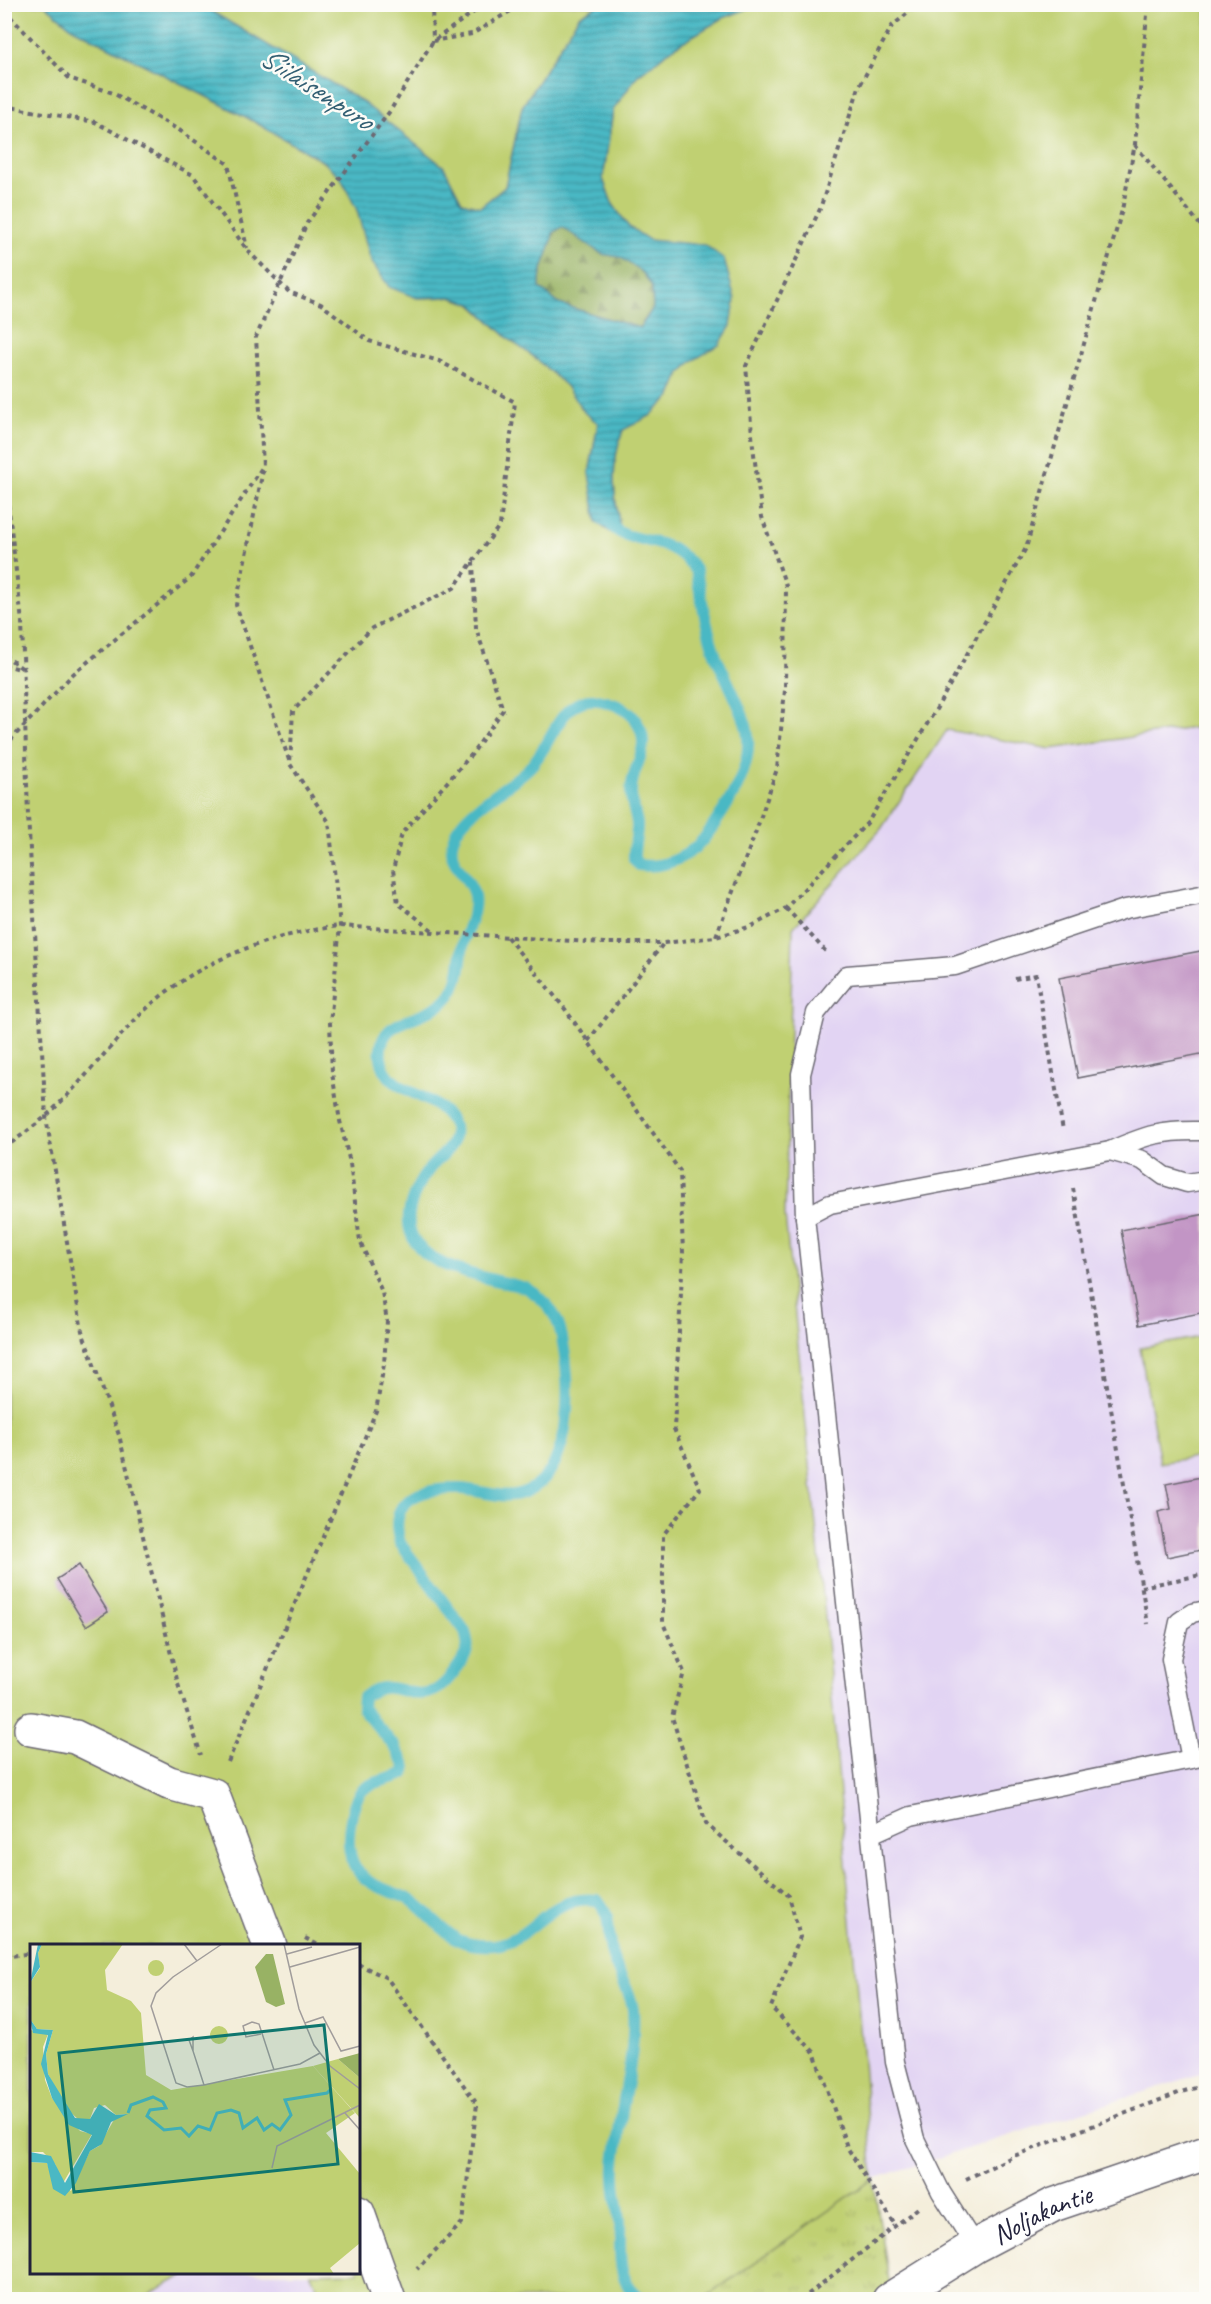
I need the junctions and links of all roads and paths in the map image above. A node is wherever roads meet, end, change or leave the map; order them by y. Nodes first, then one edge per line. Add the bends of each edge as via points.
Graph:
1 (432, 4) edge
2 (485, 4) edge
3 (522, 4) edge
4 (919, 4) edge
5 (1148, 4) edge
6 (4, 10) edge
7 (433, 41) junction
8 (4, 106) edge
9 (1135, 144) junction
10 (1206, 232) edge
11 (248, 252) junction
12 (280, 283) junction
13 (263, 466) junction
14 (4, 469) edge
15 (473, 561) junction
16 (4, 655) edge
17 (4, 665) edge
18 (23, 669) junction
19 (25, 724) junction
20 (4, 747) edge
21 (290, 764) junction
22 (1206, 894) edge
23 (786, 908) junction
24 (340, 926) junction
25 (432, 931) junction
26 (506, 936) junction
27 (716, 937) junction
28 (663, 943) junction
29 (847, 975) junction
30 (1013, 979) dead end
31 (588, 1041) junction
32 (45, 1117) junction
33 (1206, 1133) edge
34 (4, 1148) edge
35 (1110, 1151) junction
36 (1068, 1159) junction
37 (1206, 1180) edge
38 (805, 1217) junction
39 (1206, 1574) edge
40 (1142, 1587) junction
41 (1206, 1610) edge
42 (1149, 1629) dead end
43 (31, 1729) dead end
44 (1199, 1757) edge
45 (213, 1796) junction
46 (871, 1834) junction
47 (269, 1944) edge
48 (30, 1953) edge
49 (4, 1957) edge
50 (360, 1965) edge
51 (1206, 2085) edge
52 (1206, 2153) edge
53 (941, 2192) junction
54 (360, 2219) edge
55 (896, 2225) junction
56 (975, 2246) junction
57 (389, 2299) edge
58 (801, 2300) edge
59 (889, 2300) edge

1 - 7 path
2 - 7 path
3 - 7 path via 472,34
4 - 27 path via 892,26 859,87 820,208 746,366 762,517 786,586 785,690 777,769
5 - 9 path
6 - 11 path via 69,78 113,93 179,130 228,164
7 - 12 path via 375,131 307,223
8 - 11 path via 95,122 193,175
9 - 10 path
9 - 23 path via 1122,210 1026,548 868,822
11 - 12 path
12 - 13 path via 256,337
12 - 15 path via 289,292 321,304 369,341 439,361 515,402 500,525
13 - 19 path via 191,577 74,674
13 - 21 path via 236,605
14 - 18 path via 22,622
15 - 21 path via 454,588 372,628 293,711
15 - 25 path via 476,628 503,710 472,754 402,833 393,870 398,903
16 - 18 path
17 - 18 path
18 - 19 path
19 - 20 path
19 - 32 path
21 - 24 path via 328,822
22 - 29 lane via 1125,909 955,966
23 - 27 path via 752,926
23 - 29 path
24 - 25 path
24 - 32 path via 271,939 218,960 173,988 146,1009
24 - 45 path via 330,1023 332,1073 360,1241 382,1292 387,1321 384,1364 376,1411
25 - 26 path
26 - 28 path
26 - 31 path
27 - 28 path
28 - 31 path
29 - 38 lane via 816,1012 801,1074
30 - 36 path via 1036,975
31 - 55 path via 680,1171 683,1253 674,1429 700,1490 663,1535 663,1623 684,1672 672,1717 706,1824 789,1896 800,1937 771,2007 814,2052 847,2147
32 - 34 path
32 - 45 path via 82,1331 119,1436 178,1684
33 - 35 lane via 1171,1130 1138,1138
35 - 36 lane
35 - 37 lane via 1142,1160 1164,1176 1187,1183
36 - 38 lane via 830,1204
36 - 40 path
38 - 46 lane
39 - 40 path
40 - 42 path
41 - 44 lane via 1192,1613 1179,1623 1171,1659
43 - 45 street via 75,1737 169,1783
44 - 46 lane via 911,1816
45 - 47 street
46 - 53 lane via 895,2062 915,2139
48 - 49 path
50 - 57 path via 387,1978 477,2104 462,2223
51 - 53 path via 1014,2156
52 - 56 street, Noljakantie via 1053,2205
53 - 55 path
53 - 56 lane
54 - 57 street
55 - 58 path
56 - 59 street, Noljakantie

